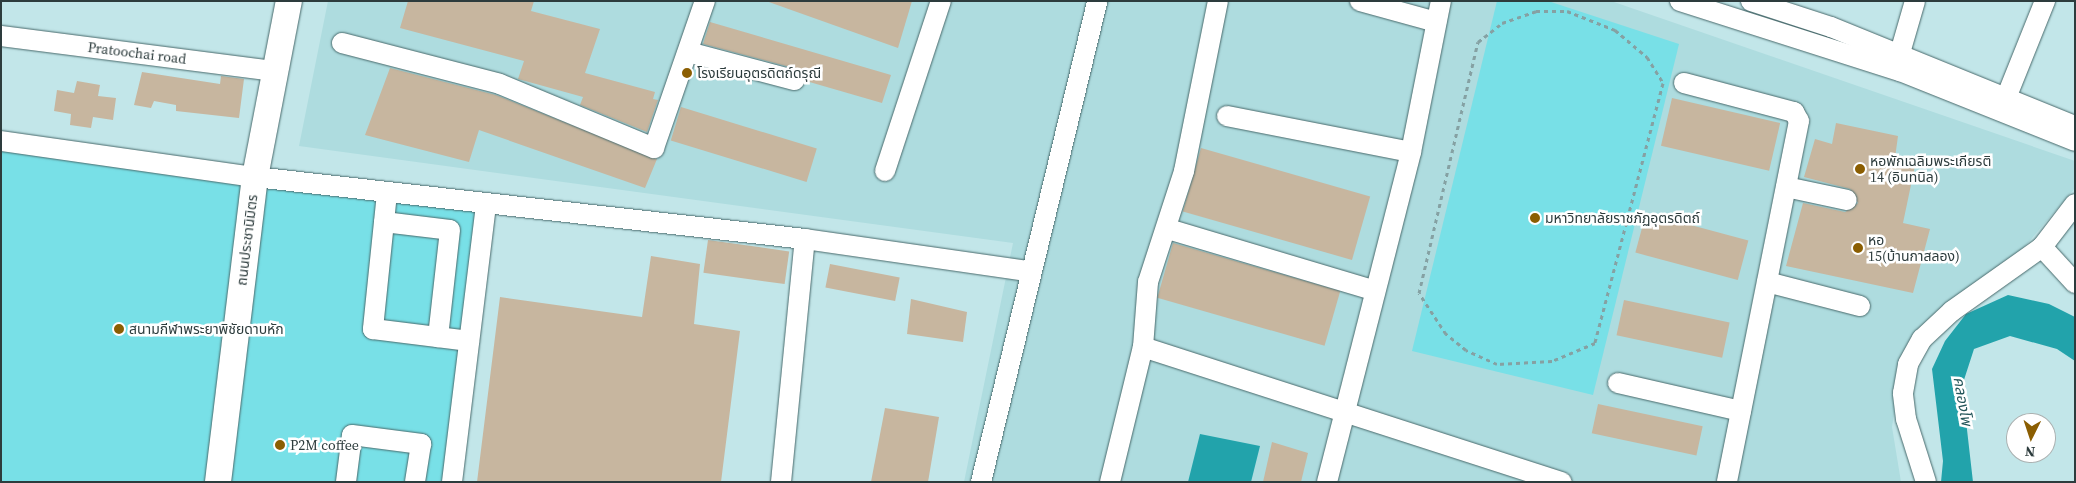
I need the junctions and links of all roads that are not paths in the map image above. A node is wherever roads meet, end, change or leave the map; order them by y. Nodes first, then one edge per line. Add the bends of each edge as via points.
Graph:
1 (289, 1) edge
2 (706, 1) edge
3 (1097, 1) edge
4 (1218, 1) edge
5 (1360, 1) edge
6 (1441, 1) edge
7 (1680, 1) edge
8 (1752, 1) edge
9 (1915, 1) edge
10 (2046, 1) edge
11 (938, 2) edge
12 (1436, 22) junction
13 (1, 36) edge
14 (342, 43) dead end
15 (688, 52) junction
16 (1900, 53) junction
17 (273, 71) junction
18 (794, 80) dead end
19 (1684, 82) dead end
20 (2006, 98) junction
21 (1227, 116) dead end
22 (2075, 126) edge
23 (1, 141) edge
24 (2075, 142) edge
25 (1411, 152) junction
26 (885, 171) dead end
27 (255, 177) junction
28 (1786, 187) junction
29 (387, 193) junction
30 (1847, 200) dead end
31 (2075, 204) edge
32 (486, 205) junction
33 (384, 222) junction
34 (1168, 229) junction
35 (805, 239) junction
36 (2042, 248) junction
37 (1028, 270) junction
38 (1767, 282) junction
39 (2075, 284) edge
40 (1373, 290) junction
41 (1860, 306) dead end
42 (438, 337) junction
43 (469, 341) junction
44 (1143, 347) junction
45 (1618, 383) dead end
46 (1741, 411) junction
47 (1344, 413) junction
48 (218, 482) edge
49 (346, 482) edge
50 (415, 482) edge
51 (452, 482) edge
52 (781, 482) edge
53 (981, 482) edge
54 (1110, 482) edge
55 (1327, 482) edge
56 (1562, 482) edge
57 (1727, 482) edge
58 (1926, 482) edge

1 - 17 main road, ถนนประชานิมิตร
2 - 15 street
3 - 37 street
4 - 34 street via 1184,171
5 - 12 street
6 - 12 street
7 - 24 street via 1900,71
8 - 16 street
9 - 16 street
10 - 20 street
11 - 26 street
12 - 25 street
13 - 17 street, Pratoochai road
14 - 15 street via 500,84 654,148
15 - 18 street
16 - 20 street
17 - 27 main road, ถนนประชานิมิตร
19 - 28 street via 1794,112 1799,121
20 - 22 street
21 - 25 street
23 - 27 street
25 - 40 street
27 - 29 street
27 - 48 main road, ถนนประชานิมิตร
28 - 30 street
28 - 38 street
29 - 32 street
29 - 33 street
31 - 36 street
32 - 35 street
32 - 43 street
33 - 42 street via 373,329
33 - 42 street via 450,230
34 - 40 street
34 - 44 street via 1148,282
35 - 37 street
35 - 52 street
36 - 39 street
36 - 58 street via 1952,311 1922,339 1908,364 1903,393 1906,419
37 - 53 street
38 - 41 street
38 - 46 street
40 - 47 street
42 - 43 street
43 - 51 street
44 - 47 street
44 - 54 street
45 - 46 street
46 - 57 street
47 - 55 street
47 - 56 street
49 - 50 street via 352,435 420,444

